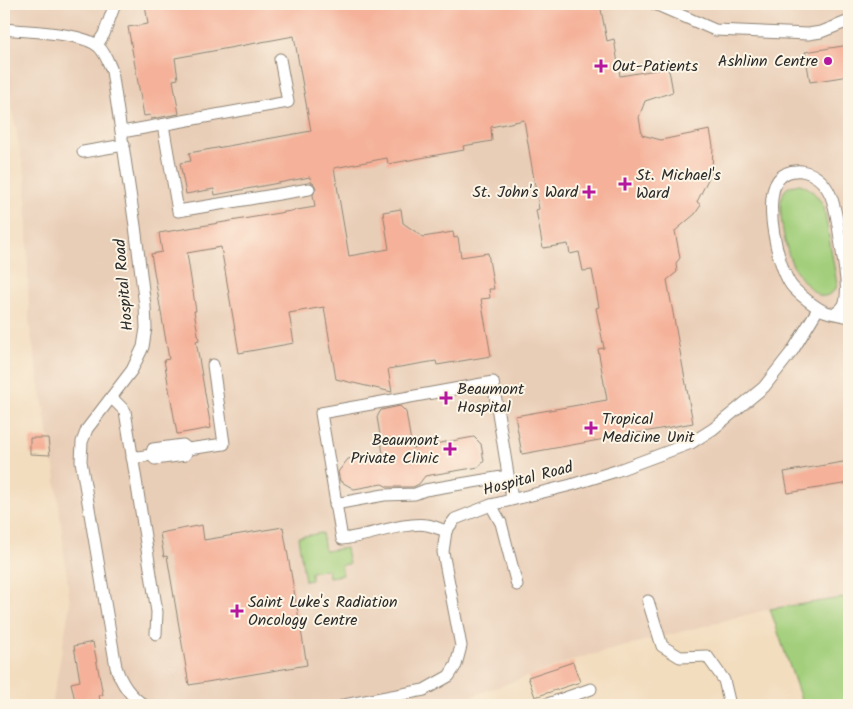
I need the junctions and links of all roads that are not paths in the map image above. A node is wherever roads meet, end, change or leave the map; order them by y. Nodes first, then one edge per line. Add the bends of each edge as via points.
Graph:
1 (115, 4) edge
2 (655, 4) edge
3 (849, 21) edge
4 (4, 29) edge
5 (97, 46) junction
6 (280, 58) dead end
7 (163, 124) junction
8 (122, 132) junction
9 (124, 145) junction
10 (83, 152) dead end
11 (309, 189) dead end
12 (818, 309) junction
13 (836, 313) junction
14 (849, 317) edge
15 (213, 365) dead end
16 (112, 398) junction
17 (132, 458) junction
18 (508, 476) junction
19 (512, 499) junction
20 (335, 504) junction
21 (492, 505) junction
22 (446, 531) junction
23 (517, 585) dead end
24 (648, 601) dead end
25 (156, 634) dead end
26 (591, 689) dead end
27 (144, 705) edge
28 (344, 705) edge
29 (545, 705) edge
30 (730, 705) edge

1 - 5 lane
2 - 3 lane via 714,30 808,34
4 - 5 lane via 81,38
5 - 8 lane, Hospital Road via 105,54 112,71
6 - 7 lane via 288,102
7 - 8 lane
7 - 11 lane via 178,211
8 - 9 lane, Hospital Road
9 - 10 lane
9 - 16 lane, Hospital Road via 146,306 146,328 143,347 132,370
12 - 13 lane
12 - 13 lane via 791,285 776,243 772,193 785,173 794,170 812,174 824,183 833,202 843,255 846,296 843,307
12 - 19 lane, Hospital Road via 794,350 764,388 691,443 616,471
13 - 14 lane
15 - 17 lane via 224,444 188,449 183,445 153,450 151,454
16 - 17 lane via 124,411
16 - 27 lane, Hospital Road via 87,429 82,442 81,461 116,667 126,689
17 - 25 lane via 157,612
18 - 19 lane
18 - 20 lane via 415,494 384,495
18 - 20 lane via 493,382 320,413
19 - 21 lane, Hospital Road
20 - 22 lane via 342,539 410,526 426,525
21 - 22 lane, Hospital Road via 455,519
21 - 23 lane via 501,523
22 - 28 lane via 443,552 461,646 456,665 449,676 424,690
24 - 30 lane via 662,646 680,657 707,656 724,680
26 - 29 lane

